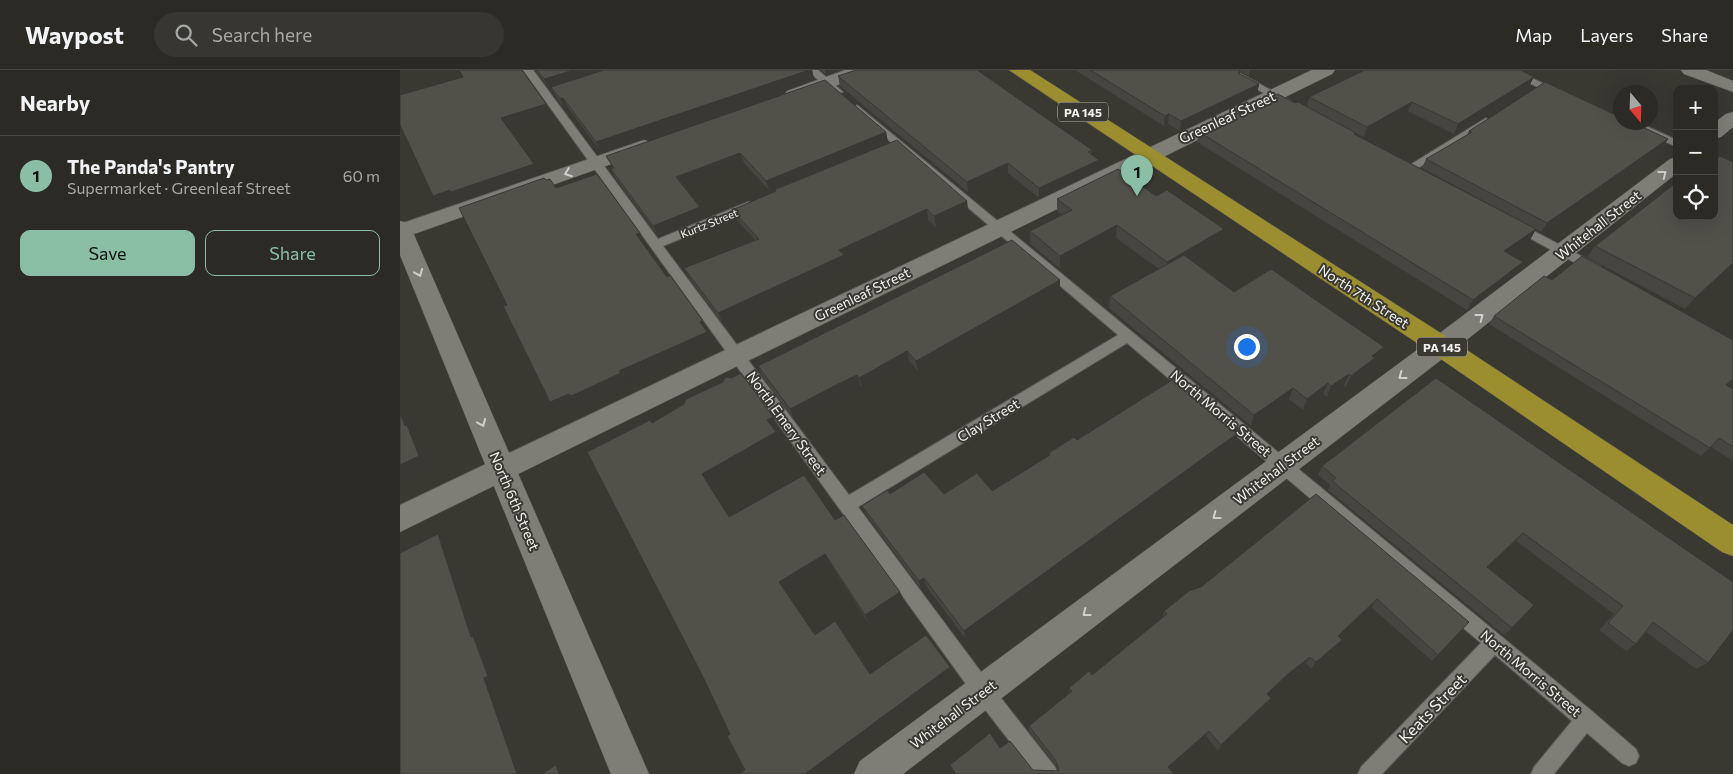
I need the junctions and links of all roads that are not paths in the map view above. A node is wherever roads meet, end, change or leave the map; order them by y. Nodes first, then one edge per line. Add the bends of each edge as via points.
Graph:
1 (528, 70) edge
2 (862, 70) edge
3 (1018, 70) edge
4 (1228, 70) edge
5 (1326, 70) edge
6 (1506, 70) edge
7 (1690, 70) edge
8 (820, 76) edge
9 (1733, 86) edge
10 (1274, 95) junction
11 (1568, 97) edge
12 (772, 102) edge
13 (1300, 109) edge
14 (1492, 116) edge
15 (1733, 118) edge
16 (1645, 130) edge
17 (1718, 130) edge
18 (661, 140) edge
19 (1673, 142) edge
20 (1149, 154) junction
21 (596, 163) junction
22 (1673, 166) edge
23 (1411, 168) edge
24 (765, 200) edge
25 (1505, 219) edge
26 (1000, 227) junction
27 (401, 231) edge
28 (656, 244) junction
29 (1565, 252) junction
30 (1607, 274) edge
31 (1128, 335) junction
32 (1441, 346) junction
33 (736, 354) junction
34 (1284, 465) junction
35 (502, 470) junction
36 (848, 505) junction
37 (400, 519) edge
38 (1733, 542) edge
39 (1495, 642) junction
40 (983, 691) junction
41 (1586, 719) junction
42 (1629, 756) dead end
43 (630, 774) edge
44 (873, 774) edge
45 (1048, 774) edge
46 (1368, 774) edge
47 (1541, 774) edge

1 - 21 lane, North Emery Street via 551,94
2 - 8 street
3 - 20 main road, North 7th Street / PA 145
4 - 10 lane
5 - 10 street, Greenleaf Street
6 - 11 lane via 1537,88
7 - 9 street
8 - 12 street
8 - 26 lane, North Morris Street via 896,146
10 - 13 lane
10 - 20 street, Greenleaf Street
14 - 23 lane
15 - 17 street
16 - 19 lane
18 - 21 street
20 - 26 street, Greenleaf Street
20 - 32 main road, North 7th Street / PA 145
21 -> 27 street
21 - 28 lane, North Emery Street
29 -> 22 street, Whitehall Street
24 - 28 lane, Kurtz Street
25 - 29 lane
26 - 31 lane, North Morris Street
26 - 33 street, Greenleaf Street
27 -> 35 street, North 6th Street
28 - 33 lane, North Emery Street
29 - 30 lane
32 -> 29 street, Whitehall Street
31 - 34 lane, North Morris Street
31 - 36 lane, Clay Street
32 -> 34 street, Whitehall Street
32 - 38 main road, North 7th Street / PA 145
33 - 35 street, Greenleaf Street
33 - 36 lane, North Emery Street
34 - 39 lane, North Morris Street
34 -> 40 street, Whitehall Street
35 - 37 street, Greenleaf Street
35 - 43 street, North 6th Street
36 - 40 lane, North Emery Street
39 - 41 lane, North Morris Street
39 - 46 lane, Keats Street
40 - 44 street, Whitehall Street
40 - 45 lane, North Emery Street
41 - 42 lane, North Morris Street
41 - 47 lane

